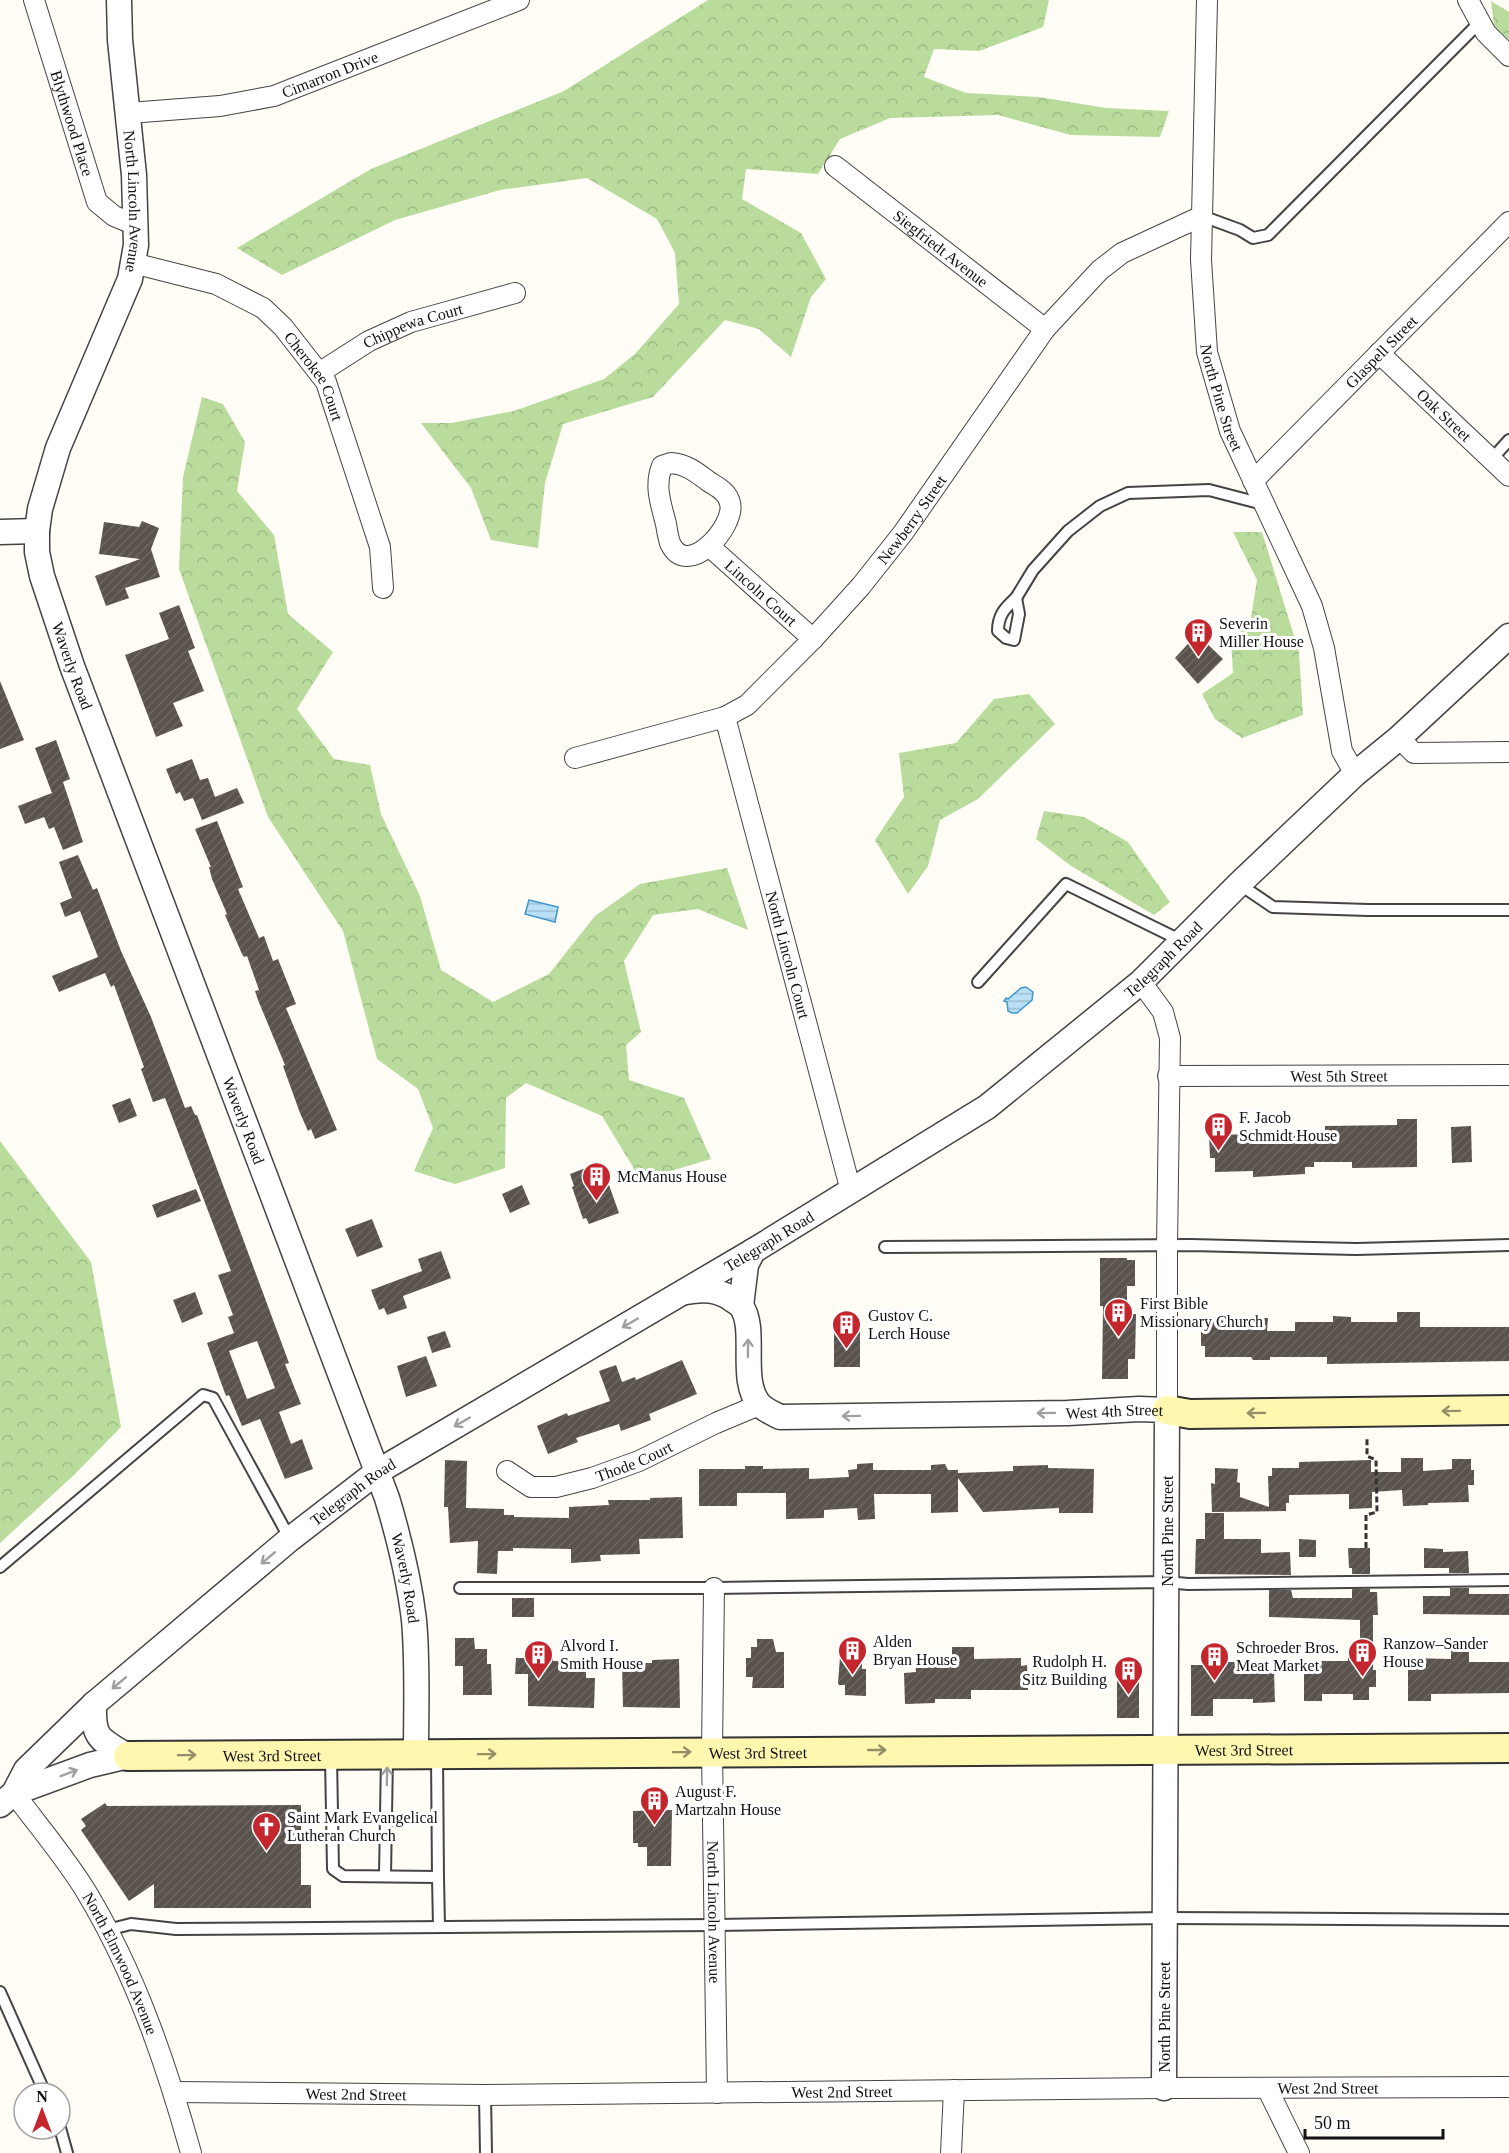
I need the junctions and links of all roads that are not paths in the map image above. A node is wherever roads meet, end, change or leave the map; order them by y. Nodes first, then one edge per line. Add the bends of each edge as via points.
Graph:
1 (34, 0) edge
2 (119, 0) edge
3 (1207, 0) edge
4 (1468, 0) edge
5 (511, 1) edge
6 (1480, 22) junction
7 (1509, 57) edge
8 (129, 113) junction
9 (835, 166) dead end
10 (1202, 216) junction
11 (1509, 222) edge
12 (136, 225) junction
13 (133, 263) junction
14 (515, 293) dead end
15 (1045, 329) junction
16 (1379, 353) junction
17 (319, 373) junction
18 (1509, 440) edge
19 (1491, 460) junction
20 (1509, 476) edge
21 (1253, 481) junction
22 (1263, 504) junction
23 (37, 531) junction
24 (0, 532) edge
25 (709, 546) junction
26 (383, 588) dead end
27 (1016, 598) dead end
28 (1509, 636) edge
29 (813, 639) junction
30 (725, 717) junction
31 (1399, 738) junction
32 (1509, 752) edge
33 (575, 758) dead end
34 (1355, 774) junction
35 (1239, 884) junction
36 (1509, 910) edge
37 (1182, 941) junction
38 (978, 982) dead end
39 (1141, 982) junction
40 (1168, 1076) junction
41 (1509, 1076) edge
42 (851, 1191) junction
43 (1509, 1245) edge
44 (1167, 1246) junction
45 (885, 1247) dead end
46 (753, 1251) junction
47 (680, 1294) junction
48 (741, 1306) junction
49 (759, 1405) junction
50 (1167, 1410) junction
51 (1509, 1410) edge
52 (507, 1471) dead end
53 (377, 1472) junction
54 (290, 1539) junction
55 (0, 1567) edge
56 (1509, 1580) edge
57 (1167, 1582) junction
58 (460, 1588) dead end
59 (714, 1588) junction
60 (94, 1704) junction
61 (1509, 1748) edge
62 (1166, 1749) junction
63 (712, 1751) junction
64 (387, 1754) junction
65 (427, 1754) junction
66 (331, 1755) junction
67 (128, 1756) junction
68 (7, 1799) edge
69 (386, 1876) junction
70 (438, 1876) junction
71 (1165, 1918) junction
72 (1509, 1920) edge
73 (716, 1925) junction
74 (439, 1927) junction
75 (107, 1930) junction
76 (0, 1992) edge
77 (40, 2081) edge
78 (1509, 2087) edge
79 (1164, 2088) junction
80 (1267, 2088) junction
81 (954, 2090) junction
82 (174, 2092) junction
83 (717, 2093) junction
84 (485, 2095) junction
85 (191, 2153) edge
86 (486, 2153) edge
87 (951, 2153) edge
88 (1299, 2153) edge

1 - 12 street, Blythwood Place via 97,202 114,216
2 - 8 street, North Lincoln Avenue
3 - 10 street, North Pine Street
4 - 6 street
5 - 8 street, Cimarron Drive via 274,96 220,106
6 - 7 street via 1485,33
6 - 10 lane via 1268,235 1253,237
8 - 12 street, North Lincoln Avenue
9 - 15 street, Siegfriedt Avenue
10 - 15 street, Newberry Street via 1122,253 1100,270
10 - 21 street, North Pine Street via 1207,352 1230,431
11 - 16 street, Glaspell Street
12 - 13 street, North Lincoln Avenue
13 - 17 street, Cherokee Court via 216,284 263,308
13 - 23 street, North Lincoln Avenue via 130,279 58,448
14 - 17 street, Chippewa Court via 411,322 369,341
15 - 29 street, Newberry Street via 903,533
16 - 19 street, Oak Street
16 - 21 street, Glaspell Street
17 - 26 street, Cherokee Court via 326,382 380,547
18 - 19 lane
19 - 20 street, Oak Street
21 - 22 street, North Pine Street
22 - 27 lane via 1209,490 1128,493 1100,506 1068,531 1033,570
22 - 34 street, North Pine Street via 1312,606 1324,648 1342,751
23 - 24 street
23 - 53 street, Waverly Road via 42,576 72,666
25 - 25 street via 729,520 730,501 724,492 680,464 662,466 657,489 670,544 686,556 696,555
25 - 29 street, Lincoln Court
28 - 31 street, Telegraph Road
29 - 30 street, Newberry Street via 747,705
30 - 33 street, Newberry Street
30 - 42 street, North Lincoln Court
31 - 32 street via 1414,753
31 - 34 street, Telegraph Road
34 - 35 street, Telegraph Road
35 - 36 lane via 1273,907
35 - 37 street, Telegraph Road
37 - 38 lane via 1066,884
37 - 39 street, Telegraph Road
39 - 40 street, North Pine Street via 1163,1012 1170,1038
39 - 42 street, Telegraph Road via 987,1107
40 - 41 street, West 5th Street
40 - 44 street, North Pine Street
42 - 46 street, Telegraph Road
43 - 44 lane via 1356,1249
44 - 45 lane
44 - 50 street, North Pine Street
46 - 47 street, Telegraph Road
46 - 48 street via 746,1265
47 - 48 street via 711,1290
47 -> 53 street, Telegraph Road
49 -> 48 street via 748,1372 748,1333
50 -> 49 street, West 4th Street via 780,1417
49 - 52 street, Thode Court via 639,1461 592,1478 531,1487
51 -> 50 main road, West 4th Street via 1190,1414
50 - 57 street, North Pine Street
53 - 54 street, Telegraph Road
53 - 65 street, Waverly Road via 399,1539 409,1587
54 - 55 lane via 213,1398 203,1395
54 -> 60 street, Telegraph Road
56 - 57 lane
57 - 59 lane
57 - 62 street, North Pine Street
58 - 59 lane
59 - 63 street, North Lincoln Avenue
60 - 67 street via 96,1733
60 - 68 street, Telegraph Road via 26,1770
61 - 62 main road, West 3rd Street
63 -> 62 main road, West 3rd Street
62 - 71 street, North Pine Street
65 -> 63 main road, West 3rd Street
63 - 73 street, North Lincoln Avenue
64 - 65 main road, West 3rd Street
64 - 66 main road, West 3rd Street
69 -> 64 lane
65 - 70 lane
67 -> 66 main road, West 3rd Street
66 - 69 lane via 333,1869 343,1876
68 -> 67 street, West 3rd Street via 90,1765
68 - 75 street, North Elmwood Avenue via 86,1892
69 - 70 lane
70 - 74 lane
71 - 72 lane
71 - 73 lane
71 - 79 street, North Pine Street
73 - 74 lane
73 - 83 street, North Lincoln Avenue
74 - 75 lane via 176,1929 130,1924
75 - 82 street, North Elmwood Avenue
76 - 77 lane
78 - 80 street, West 2nd Street
79 - 80 street, West 2nd Street
79 - 81 street, West 2nd Street
80 - 88 street
81 - 83 street, West 2nd Street
81 - 87 street
82 - 84 street, West 2nd Street
82 - 85 street, North Elmwood Avenue
83 - 84 street, West 2nd Street
84 - 86 lane

